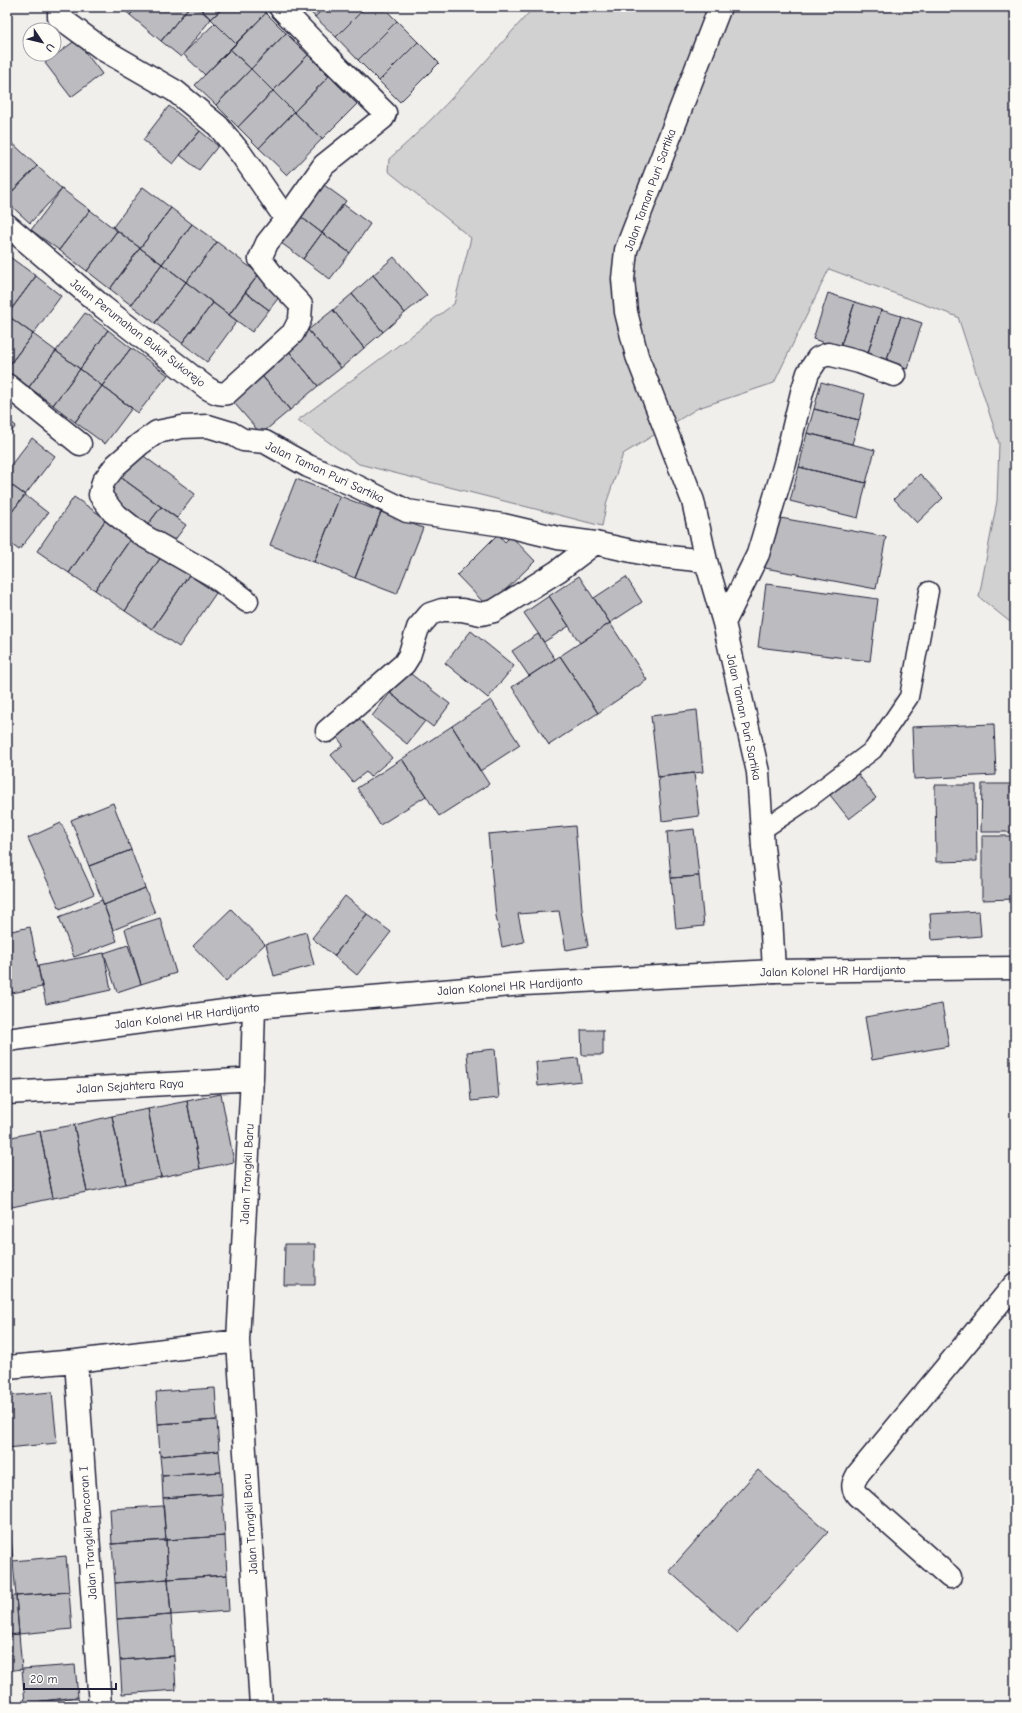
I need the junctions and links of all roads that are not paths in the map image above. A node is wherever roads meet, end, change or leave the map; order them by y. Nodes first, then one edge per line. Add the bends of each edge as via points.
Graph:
1 (59, 7) edge
2 (280, 7) edge
3 (720, 7) edge
4 (286, 219) junction
5 (8, 228) edge
6 (894, 375) dead end
7 (7, 385) edge
8 (80, 444) dead end
9 (595, 543) junction
10 (706, 561) junction
11 (929, 591) dead end
12 (247, 601) dead end
13 (724, 622) junction
14 (327, 731) dead end
15 (762, 830) junction
16 (1015, 968) edge
17 (774, 971) junction
18 (254, 1006) junction
19 (7, 1040) edge
20 (252, 1077) junction
21 (7, 1093) edge
22 (1015, 1284) edge
23 (238, 1341) junction
24 (76, 1361) junction
25 (7, 1367) edge
26 (950, 1577) dead end
27 (100, 1706) edge
28 (261, 1706) edge

1 - 4 street via 60,17 104,50 175,91 218,126 241,154
2 - 4 street, Jalan Perumahan Bukit Sukorejo via 385,113 383,118 324,165
3 - 10 street, Jalan Taman Puri Sartika via 626,250 624,279 626,312 637,356 693,501
4 - 5 street, Jalan Perumahan Bukit Sukorejo via 267,243 260,258 301,305 300,318 293,333 227,393 222,394 206,388
6 - 13 street via 828,354 818,358 808,373 802,392 784,470 758,554
7 - 8 street
9 - 10 street, Jalan Taman Puri Sartika via 650,555
9 - 12 street, Jalan Taman Puri Sartika via 407,511 308,466 265,442 243,440 231,433 208,426 182,426 157,432 116,465 102,482 100,495 113,512 142,535 214,576
9 - 14 street via 558,571 494,611 482,614 442,610 430,614 418,628 404,664
10 - 13 street, Jalan Taman Puri Sartika
11 - 15 lane via 909,697 873,750
13 - 15 street, Jalan Taman Puri Sartika via 758,772
15 - 17 street, Jalan Taman Puri Sartika
16 - 17 street, Jalan Kolonel HR Hardijanto
17 - 18 street, Jalan Kolonel HR Hardijanto via 524,984
18 - 19 street, Jalan Kolonel HR Hardijanto
18 - 20 street, Jalan Trangkil Baru
20 - 21 street, Jalan Sejahtera Raya via 238,1080
20 - 23 street, Jalan Trangkil Baru
22 - 26 street via 853,1483 857,1495
23 - 24 street
23 - 28 street, Jalan Trangkil Baru
24 - 25 street
24 - 27 street, Jalan Trangkil Pancoran I

